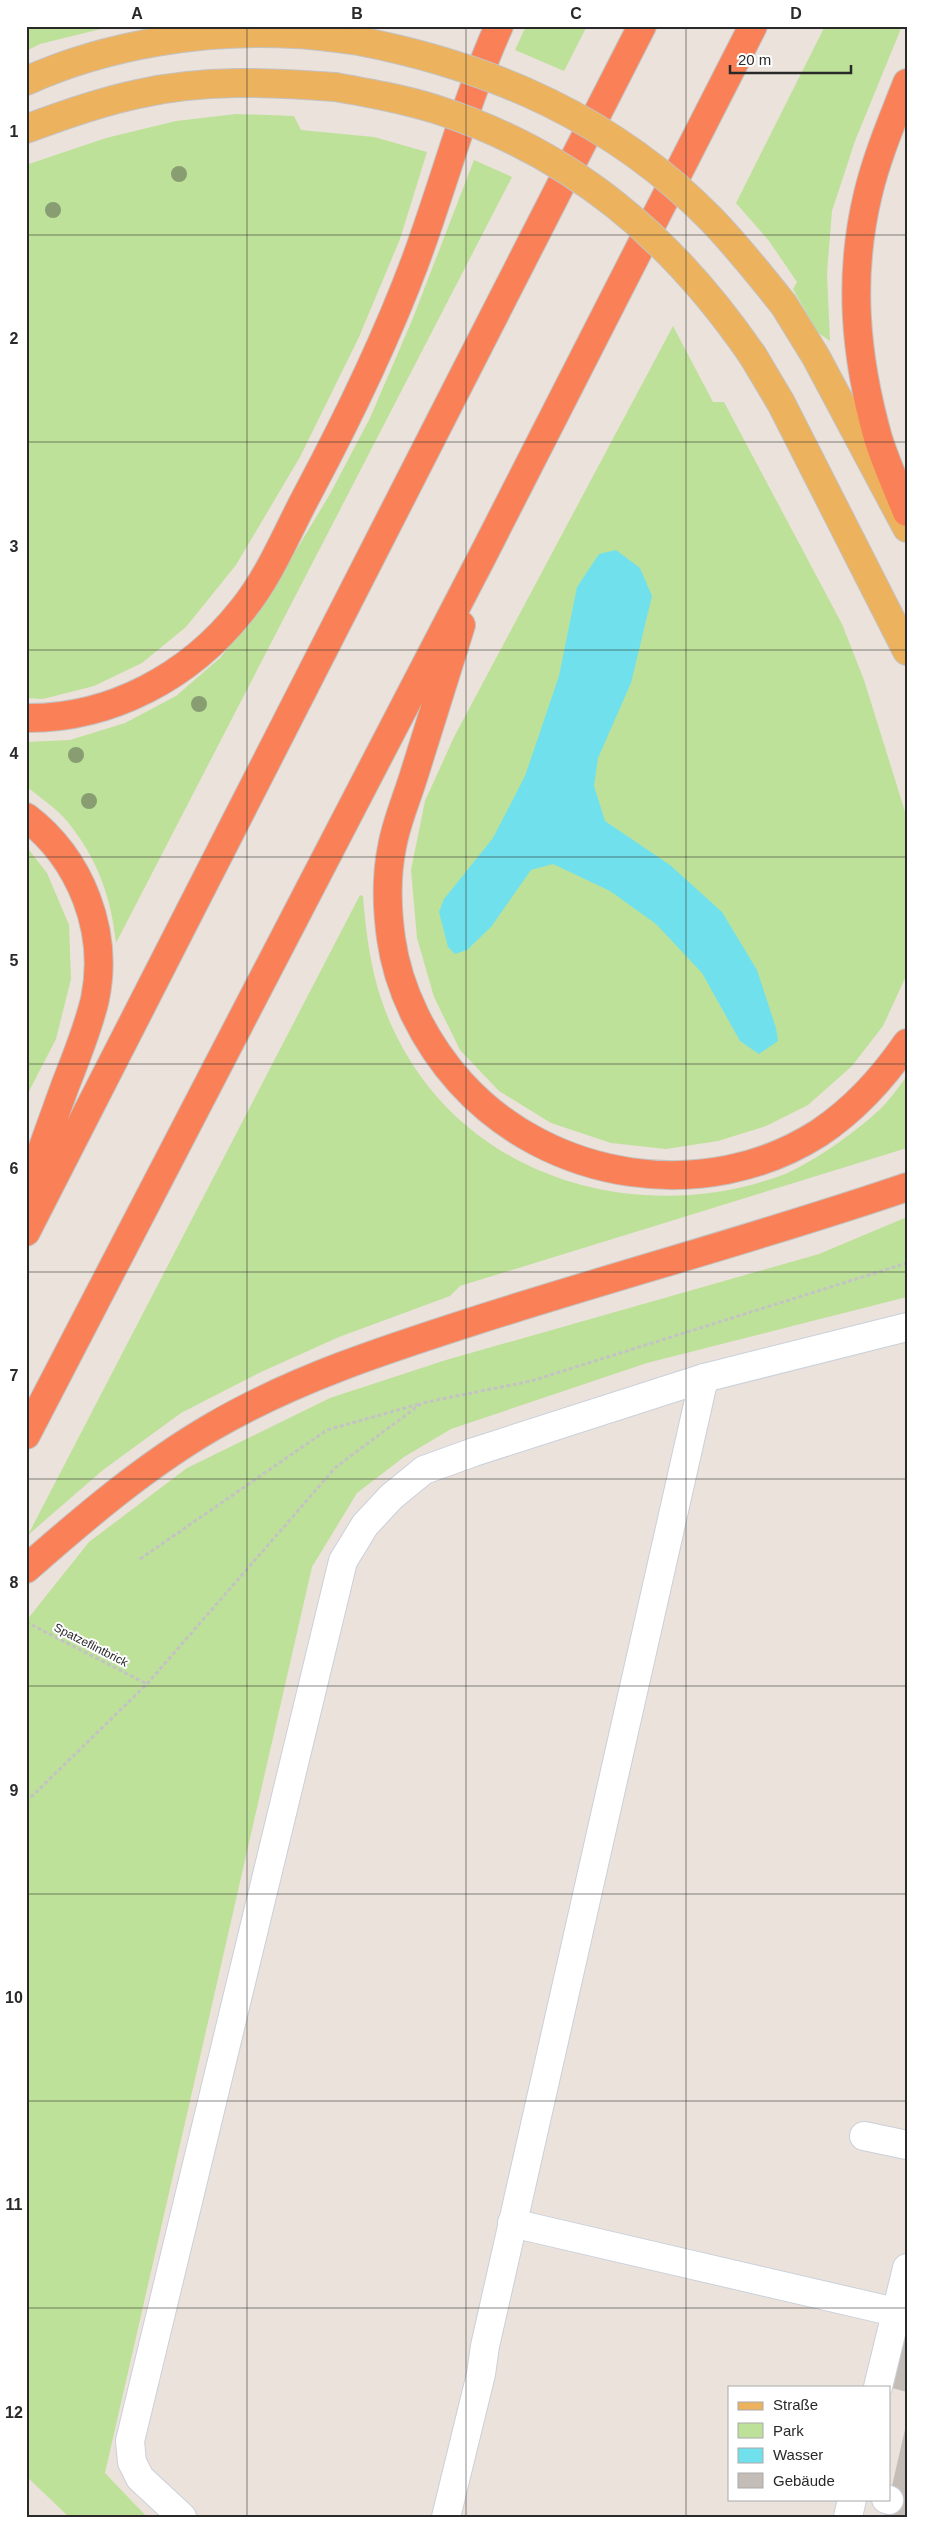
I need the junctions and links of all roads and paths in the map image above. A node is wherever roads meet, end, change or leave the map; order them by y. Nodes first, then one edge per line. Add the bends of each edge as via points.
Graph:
1 (499, 26) edge
2 (642, 26) edge
3 (753, 26) edge
4 (26, 81) edge
5 (907, 82) edge
6 (26, 129) edge
7 (907, 512) edge
8 (907, 528) edge
9 (482, 556) junction
10 (907, 651) edge
11 (26, 718) edge
12 (26, 817) edge
13 (907, 1043) edge
14 (907, 1187) edge
15 (26, 1194) edge
16 (26, 1232) edge
17 (907, 1327) edge
18 (704, 1378) junction
19 (422, 1403) dead end
20 (26, 1435) edge
21 (140, 1559) dead end
22 (26, 1569) edge
23 (26, 1622) edge
24 (26, 1802) edge
25 (864, 2136) dead end
26 (907, 2145) edge
27 (512, 2223) junction
28 (907, 2268) edge
29 (896, 2312) junction
30 (878, 2386) edge
31 (852, 2500) edge
32 (182, 2517) edge
33 (446, 2517) edge
34 (848, 2517) edge

1 - 11 highway via 384,341 344,426 244,609 189,664 156,685 120,701 83,712
2 - 16 highway
3 - 9 highway
4 - 8 main road, bridge via 99,55 163,42 228,34 285,34 359,41 415,52 470,68 523,89 622,145 710,218 748,260 784,306 816,358
5 - 7 highway via 868,193 857,254 856,320 865,386 879,440
6 - 10 main road, bridge via 76,110 139,93 205,84 270,82 336,87 427,107 484,127 574,175 655,238 724,314 781,403
9 - 13 highway via 392,847 388,893 391,939 402,984 420,1026 445,1066 476,1100 512,1128 552,1151 605,1168 641,1175 687,1175 733,1169 777,1154 818,1133 855,1106 887,1072
9 - 20 highway
12 - 15 highway via 60,849 77,876 90,905 99,968 86,1030
14 - 22 highway via 362,1357 278,1393 212,1427 136,1478
17 - 18 street
18 - 27 street
18 - 32 street via 424,1470 391,1497 366,1525 343,1561 130,2441 132,2462 140,2478
19 - 21 path via 327,1430
23 - 24 path, Spatzeflintbrick via 147,1684
25 - 26 street
27 - 29 street
27 - 33 street via 481,2374
28 - 29 street
29 - 30 street
31 - 34 street

